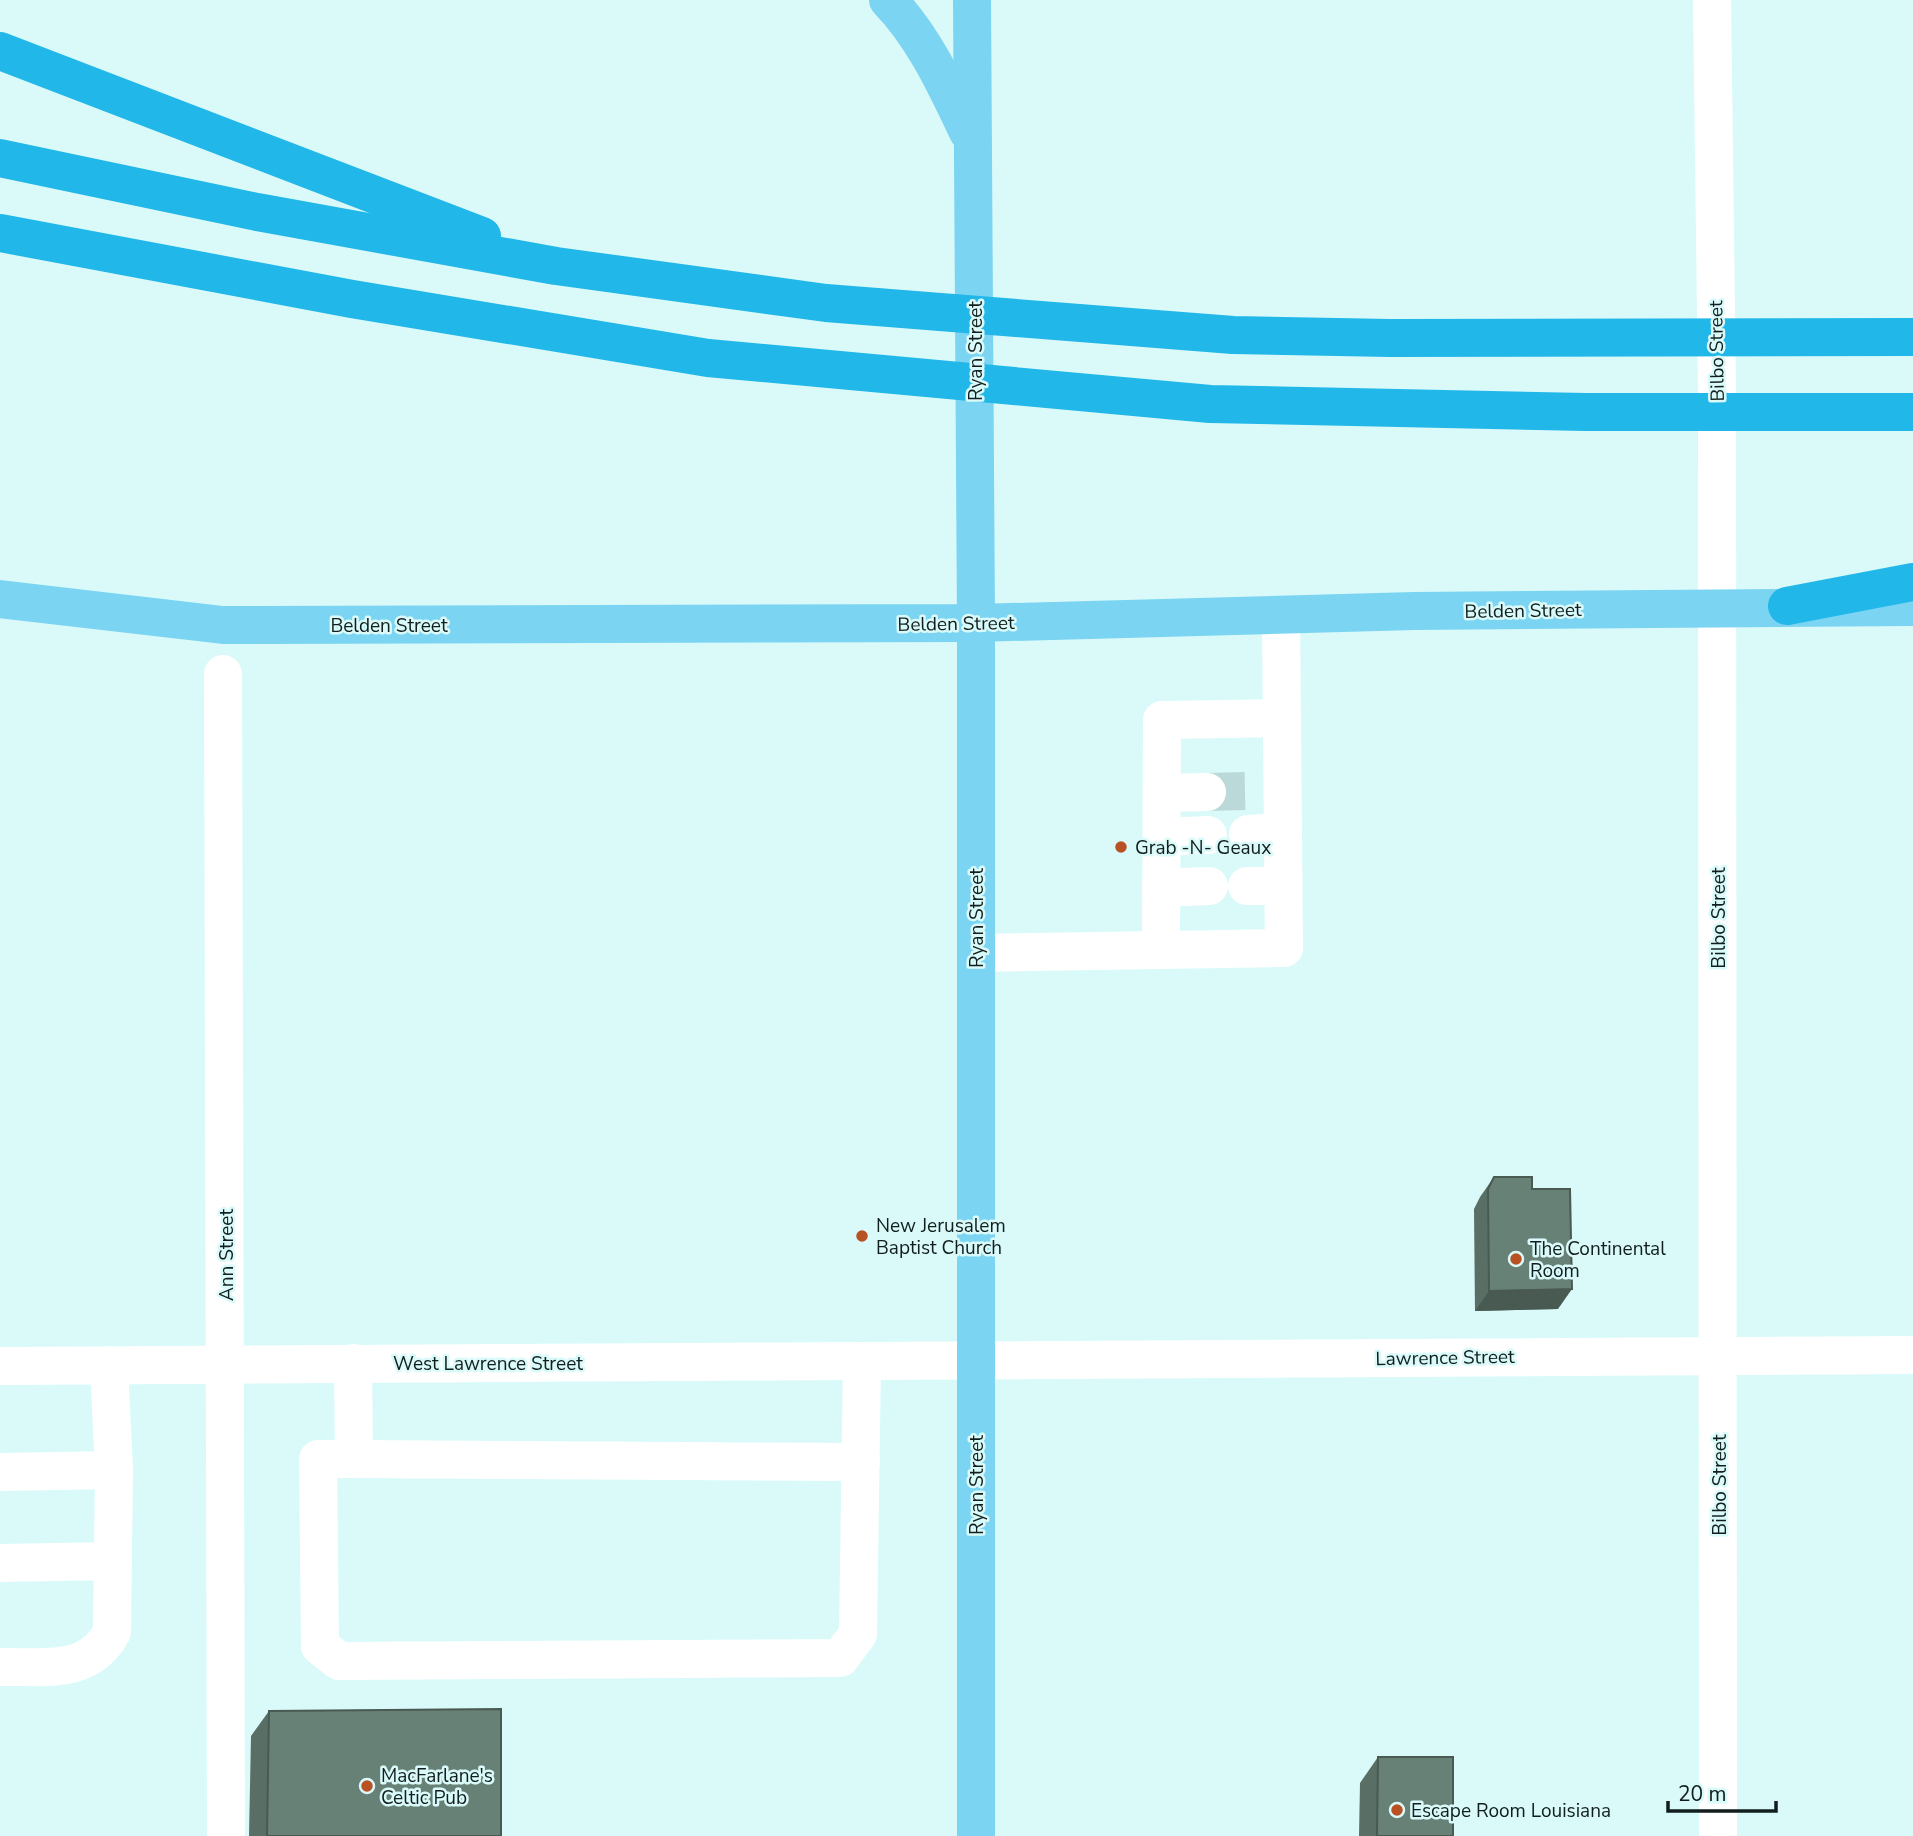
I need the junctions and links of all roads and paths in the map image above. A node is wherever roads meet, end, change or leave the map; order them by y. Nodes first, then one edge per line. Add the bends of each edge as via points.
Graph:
1 (888, 0) edge
2 (972, 0) edge
3 (1712, 0) edge
4 (0, 51) edge
5 (973, 142) junction
6 (0, 158) edge
7 (0, 233) edge
8 (556, 266) junction
9 (1913, 337) edge
10 (1913, 412) edge
11 (1913, 582) edge
12 (0, 599) edge
13 (1787, 606) junction
14 (1717, 607) junction
15 (1913, 607) edge
16 (1281, 615) junction
17 (976, 623) junction
18 (223, 674) dead end
19 (1282, 718) junction
20 (1207, 792) tunnel mouth
21 (1162, 793) junction
22 (1208, 835) tunnel mouth
23 (1162, 837) junction
24 (1209, 886) dead end
25 (1161, 888) junction
26 (1161, 949) junction
27 (976, 953) junction
28 (1720, 1355) junction
29 (1913, 1355) edge
30 (862, 1362) junction
31 (976, 1362) junction
32 (227, 1363) junction
33 (353, 1363) junction
34 (109, 1364) junction
35 (0, 1366) edge
36 (355, 1459) junction
37 (861, 1462) junction
38 (114, 1469) junction
39 (0, 1472) edge
40 (113, 1561) junction
41 (0, 1563) edge
42 (0, 1667) edge
43 (226, 1836) edge
44 (976, 1836) edge
45 (1718, 1836) edge

1 - 5 main road via 939,71
2 - 5 main road, Ryan Street
3 - 14 street, Bilbo Street
4 - 8 highway
5 - 17 main road, Ryan Street
6 - 8 highway via 257,212
7 - 10 highway via 708,358 1210,404 1586,412
8 - 9 highway via 826,303 1233,335
11 - 13 highway
12 - 17 main road, Belden Street via 223,625
13 - 14 main road, Belden Street
13 - 15 main road, Belden Street
14 - 16 main road, Belden Street
14 - 28 street, Bilbo Street
16 - 17 main road, Belden Street
16 - 19 street
17 - 27 main road, Ryan Street
18 - 32 street, Ann Street
19 - 21 street via 1162,720
19 - 26 street via 1265,791 1265,886 1284,948
20 - 21 street
21 - 23 street
22 - 23 street
23 - 25 street
24 - 25 street
25 - 26 street
26 - 27 street
27 - 31 main road, Ryan Street
28 - 29 street, Lawrence Street
28 - 31 street, Lawrence Street
28 - 45 street, Bilbo Street
30 - 31 street, West Lawrence Street
30 - 33 street, West Lawrence Street
30 - 37 street
31 - 44 main road, Ryan Street
32 - 33 street, West Lawrence Street
32 - 34 street, West Lawrence Street
32 - 43 street, Ann Street
33 - 36 street
34 - 35 street, West Lawrence Street
34 - 38 street
36 - 37 street
36 - 37 street via 317,1459 320,1646 339,1661 840,1658 858,1634
38 - 39 street
38 - 40 street
40 - 41 street
40 - 42 street via 112,1632 102,1650 76,1665

